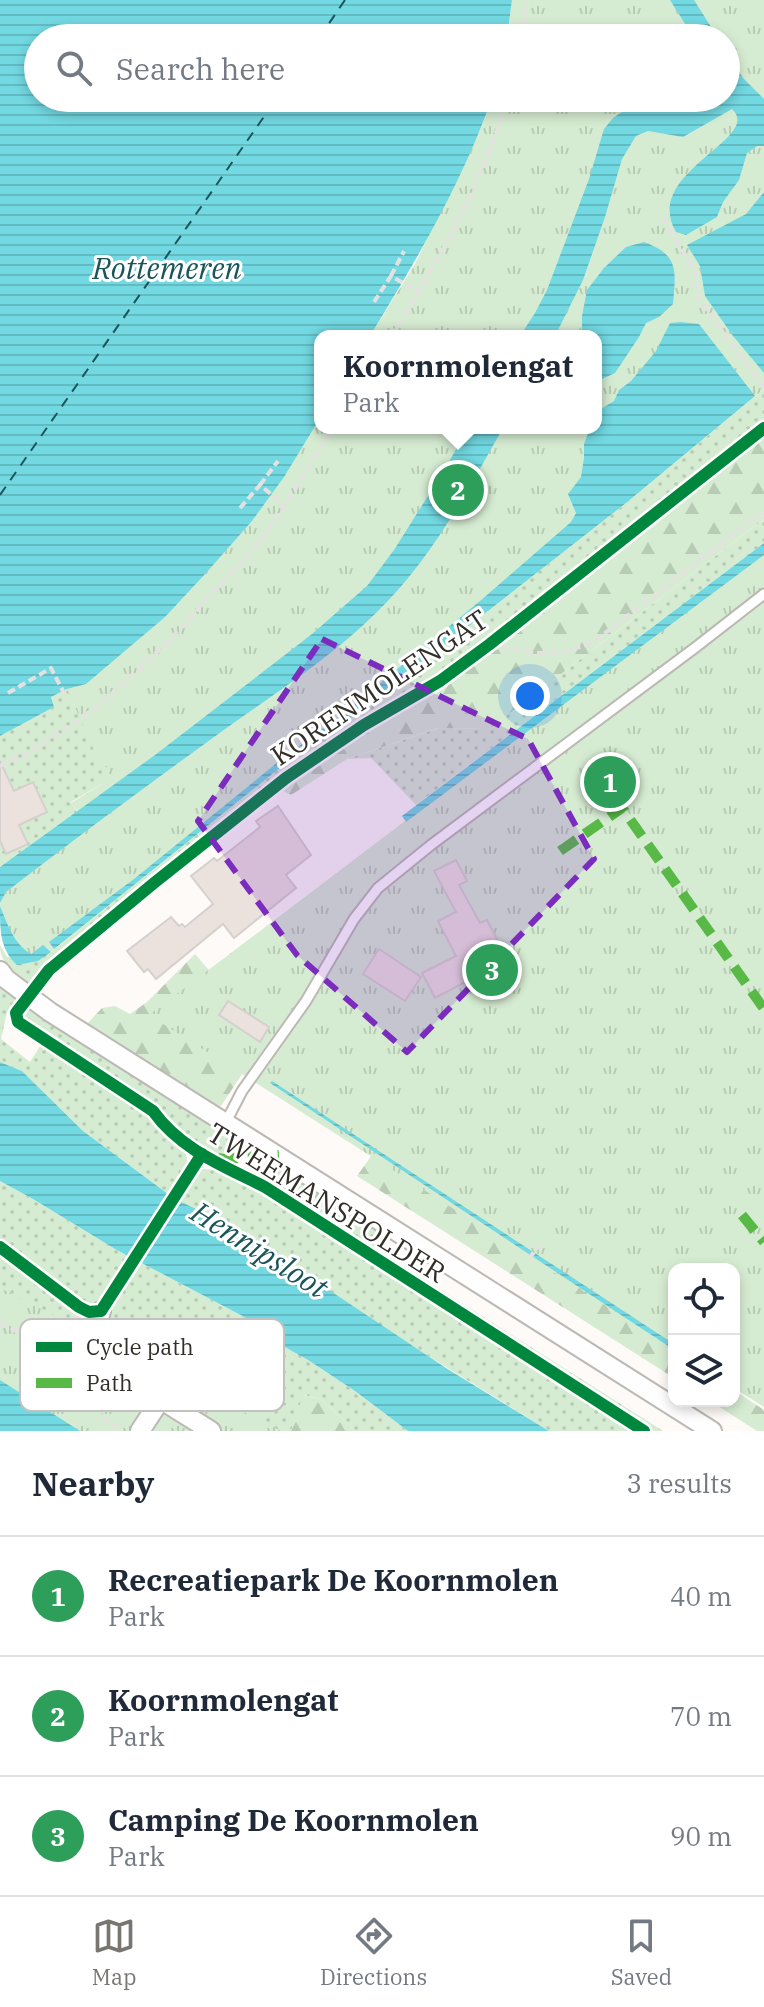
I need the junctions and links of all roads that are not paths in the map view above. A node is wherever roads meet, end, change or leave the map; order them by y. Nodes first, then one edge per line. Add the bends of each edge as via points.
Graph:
1 (764, 594) edge
2 (0, 971) edge
3 (226, 1122) junction
4 (90, 1310) road end
5 (96, 1319) edge
6 (153, 1411) edge
7 (180, 1411) edge
8 (140, 1431) edge
9 (211, 1431) edge
10 (712, 1431) edge

1 - 3 lane via 378,888
2 - 3 street, TWEEMANSPOLDER via 50,1012
3 - 10 street, TWEEMANSPOLDER
4 - 5 street
6 - 8 street
7 - 9 street

